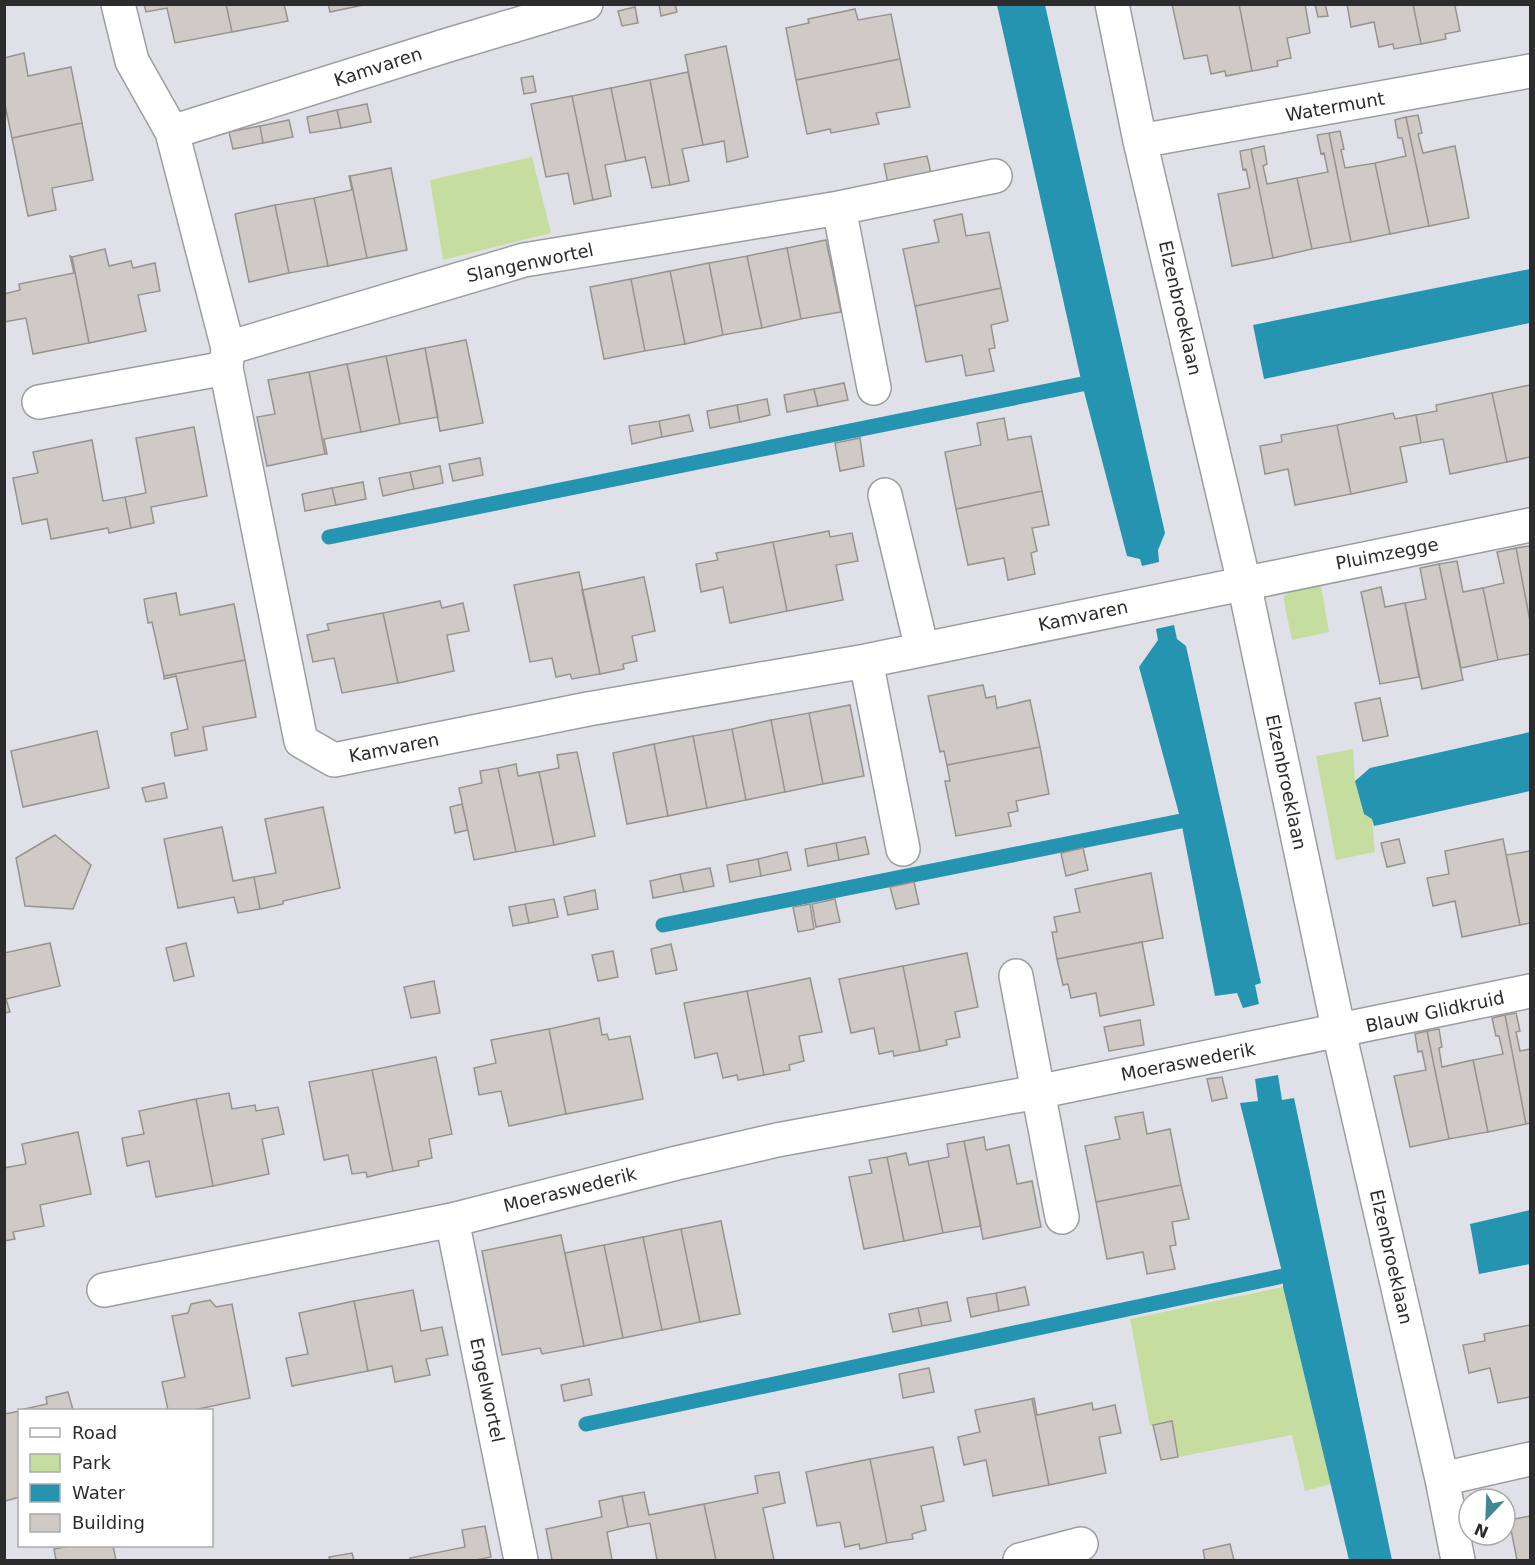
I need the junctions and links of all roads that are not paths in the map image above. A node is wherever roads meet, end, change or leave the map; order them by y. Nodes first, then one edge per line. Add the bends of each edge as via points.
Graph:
1 (118, 4) edge
2 (586, 4) edge
3 (1112, 4) edge
4 (1530, 71) edge
5 (172, 132) junction
6 (1140, 141) junction
7 (995, 176) dead end
8 (839, 208) junction
9 (227, 358) junction
10 (874, 388) dead end
11 (39, 402) dead end
12 (885, 495) dead end
13 (1530, 525) edge
14 (1244, 583) junction
15 (922, 649) junction
16 (866, 661) junction
17 (903, 849) dead end
18 (1016, 976) dead end
19 (1530, 991) edge
20 (1339, 1032) junction
21 (1037, 1092) junction
22 (1062, 1217) dead end
23 (452, 1220) junction
24 (104, 1290) dead end
25 (1530, 1459) edge
26 (1442, 1479) junction
27 (1081, 1544) dead end
28 (521, 1560) edge
29 (1020, 1560) edge
30 (1458, 1560) edge

1 - 5 street, Kamvaren via 132,61
2 - 5 street, Kamvaren
3 - 6 street, Elzenbroeklaan
4 - 6 street, Watermunt
5 - 9 street, Kamvaren
6 - 14 street, Elzenbroeklaan
7 - 8 street, Slangenwortel
8 - 9 street, Slangenwortel via 524,260
8 - 10 street
9 - 11 street
9 - 16 street, Kamvaren via 301,741 334,760 588,709
12 - 15 street
13 - 14 street, Pluimzegge
14 - 15 street, Kamvaren
14 - 20 street, Elzenbroeklaan
15 - 16 street, Kamvaren
16 - 17 street
18 - 21 street
19 - 20 street, Blauw Glidkruid
20 - 21 street, Moeraswederik
20 - 26 street, Elzenbroeklaan
21 - 22 street
21 - 23 street, Moeraswederik via 777,1140
23 - 24 street, Moeraswederik
23 - 28 street, Engelwortel
25 - 26 street
26 - 30 street, Elzenbroeklaan
27 - 29 street

